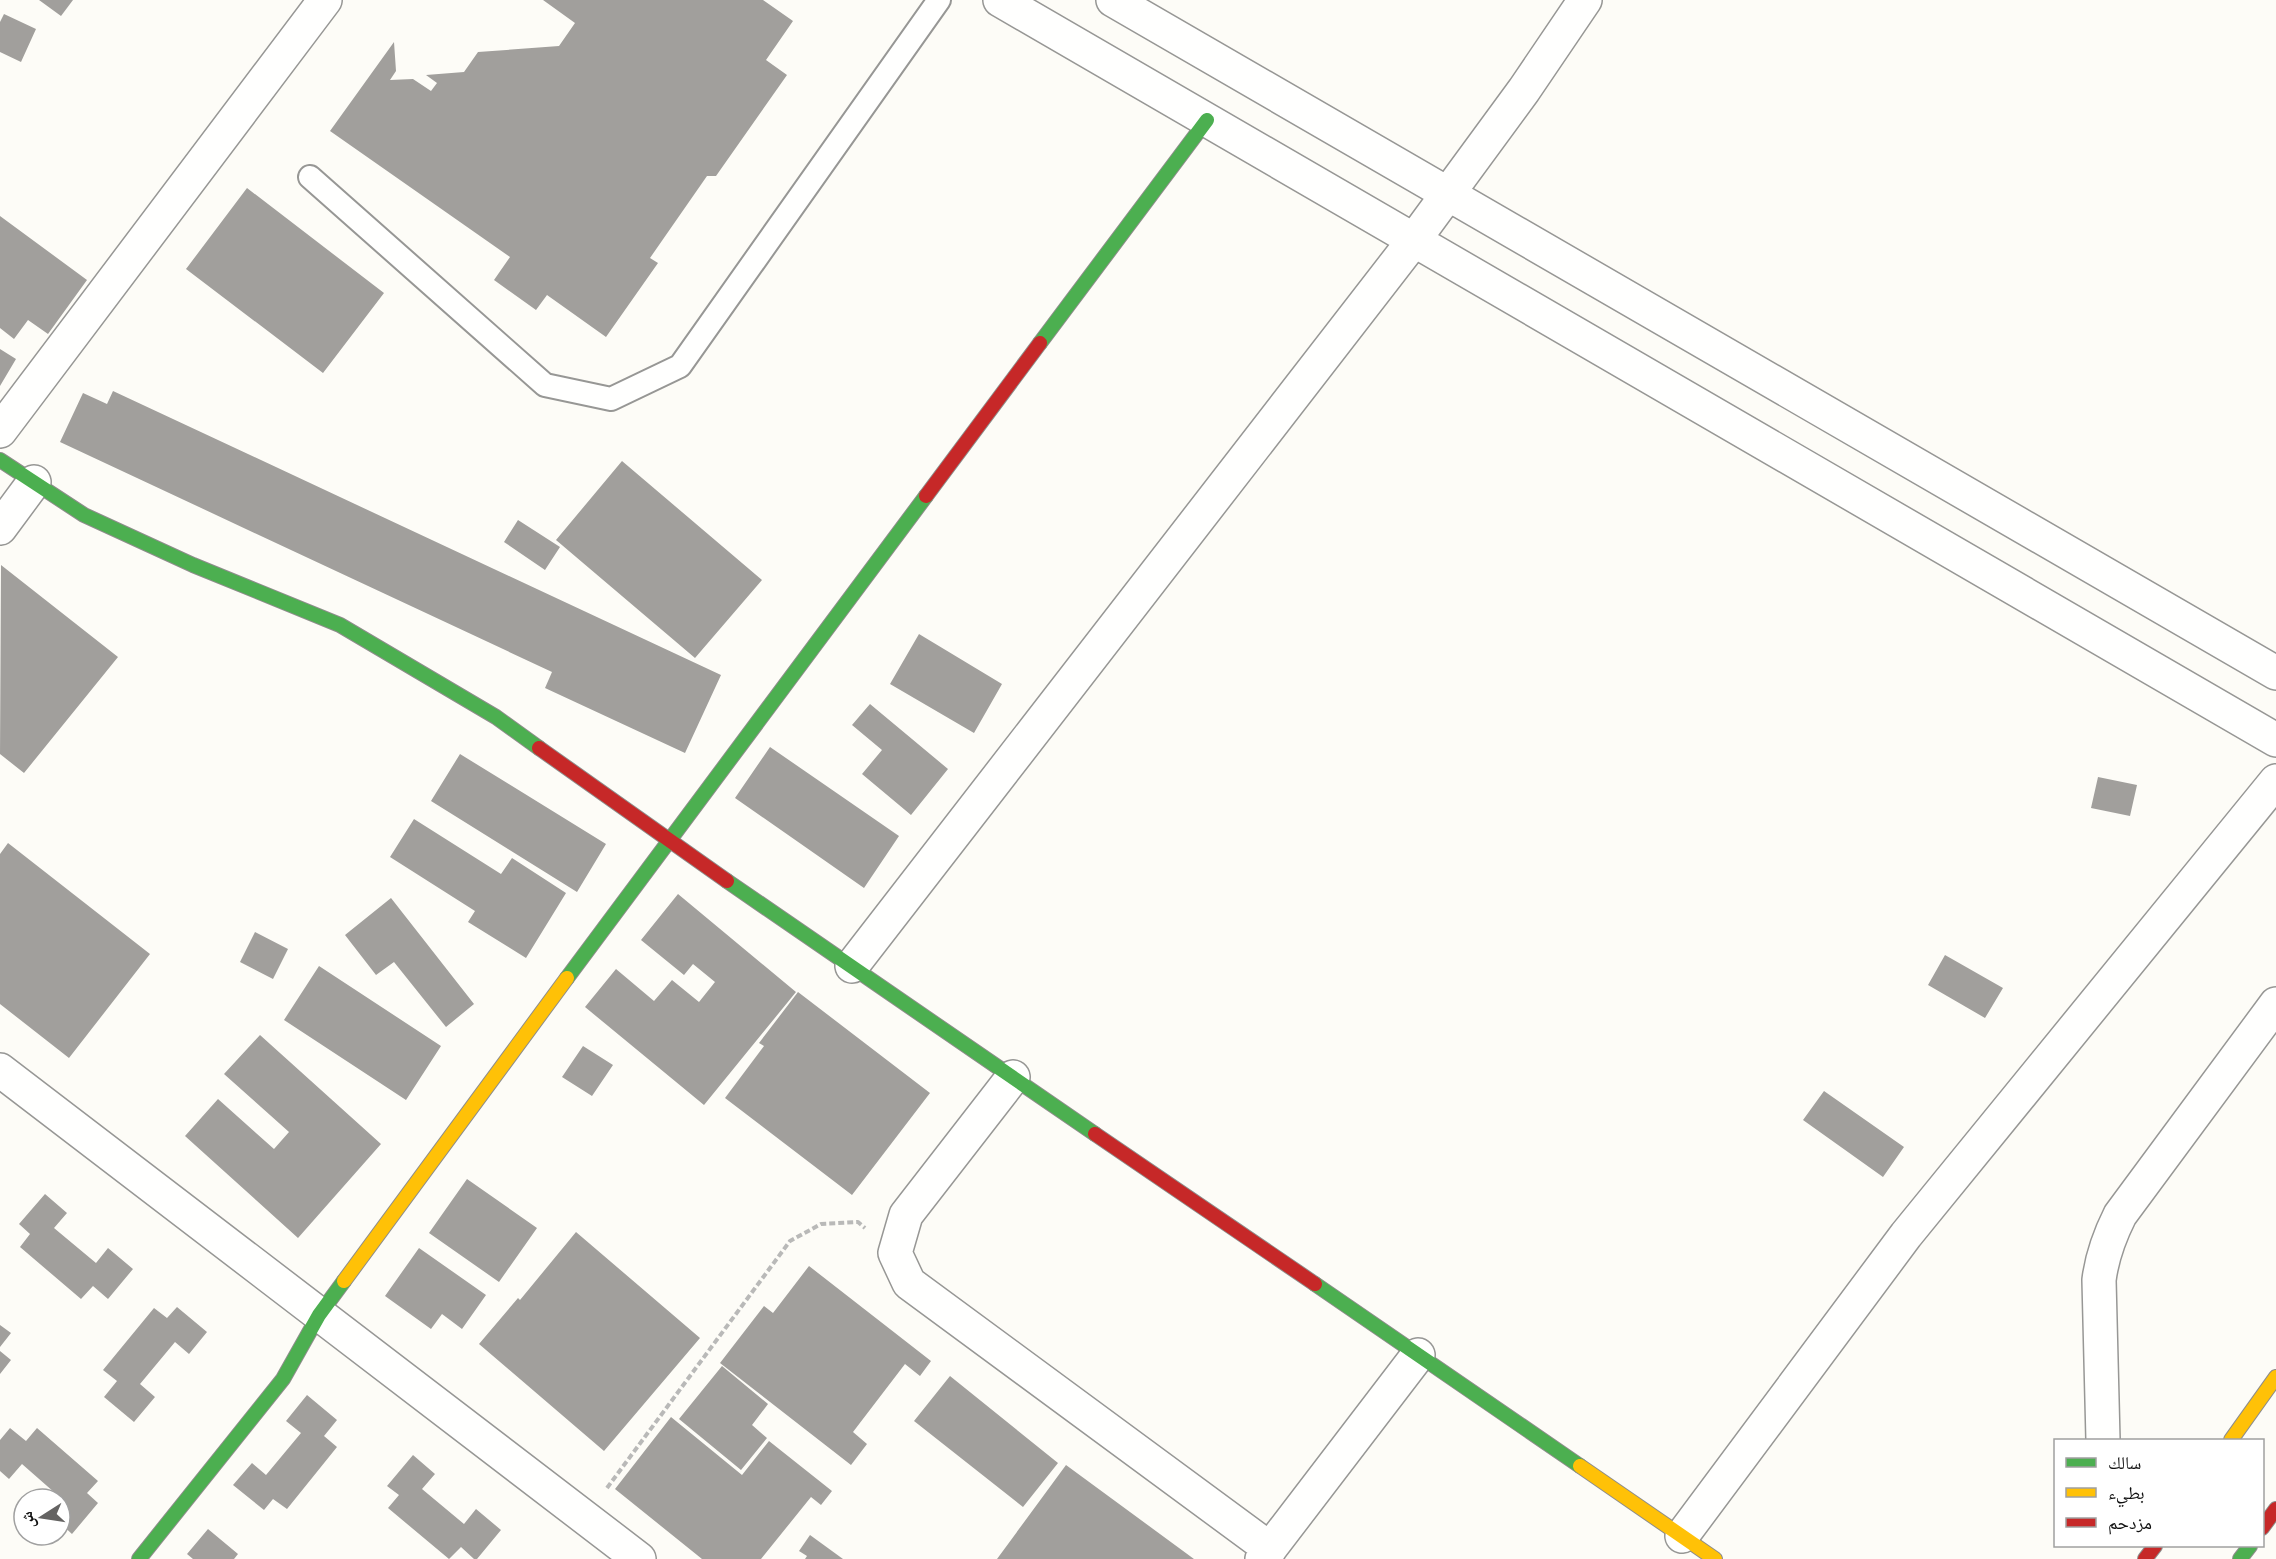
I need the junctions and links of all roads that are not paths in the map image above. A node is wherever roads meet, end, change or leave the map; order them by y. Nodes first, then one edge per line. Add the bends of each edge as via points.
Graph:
1 (325, 0) edge
2 (939, 0) edge
3 (1000, 0) edge
4 (1113, 0) edge
5 (1585, 0) edge
6 (1207, 120) junction
7 (310, 177) dead end
8 (1414, 240) junction
9 (0, 431) edge
10 (0, 460) edge
11 (33, 482) junction
12 (0, 528) edge
13 (2276, 673) edge
14 (2276, 740) edge
15 (2276, 781) edge
16 (668, 840) junction
17 (852, 966) junction
18 (2276, 1004) edge
19 (0, 1070) edge
20 (1013, 1077) junction
21 (319, 1315) junction
22 (1418, 1355) junction
23 (2276, 1377) edge
24 (2103, 1439) edge
25 (2232, 1439) edge
26 (1682, 1536) junction
27 (1266, 1554) edge
28 (139, 1559) edge
29 (639, 1559) edge
30 (1715, 1559) edge

1 - 9 street
2 - 7 lane via 680,366 611,399 545,385
3 - 6 street
4 - 13 street
5 - 8 street
6 - 8 street
6 - 16 street
8 - 14 street
8 - 17 street
10 - 11 street
11 - 12 street
11 - 16 street via 94,520 340,625 496,717
15 - 26 street via 1906,1235
16 - 17 street
16 - 21 street
17 - 20 street
18 - 24 street via 2120,1215 2109,1236 2099,1280
19 - 21 street
20 - 22 street
20 - 27 street via 906,1215 895,1253 909,1284
21 - 28 street via 283,1379
21 - 29 street
22 - 26 street
22 - 27 street
23 - 25 street
26 - 30 street

